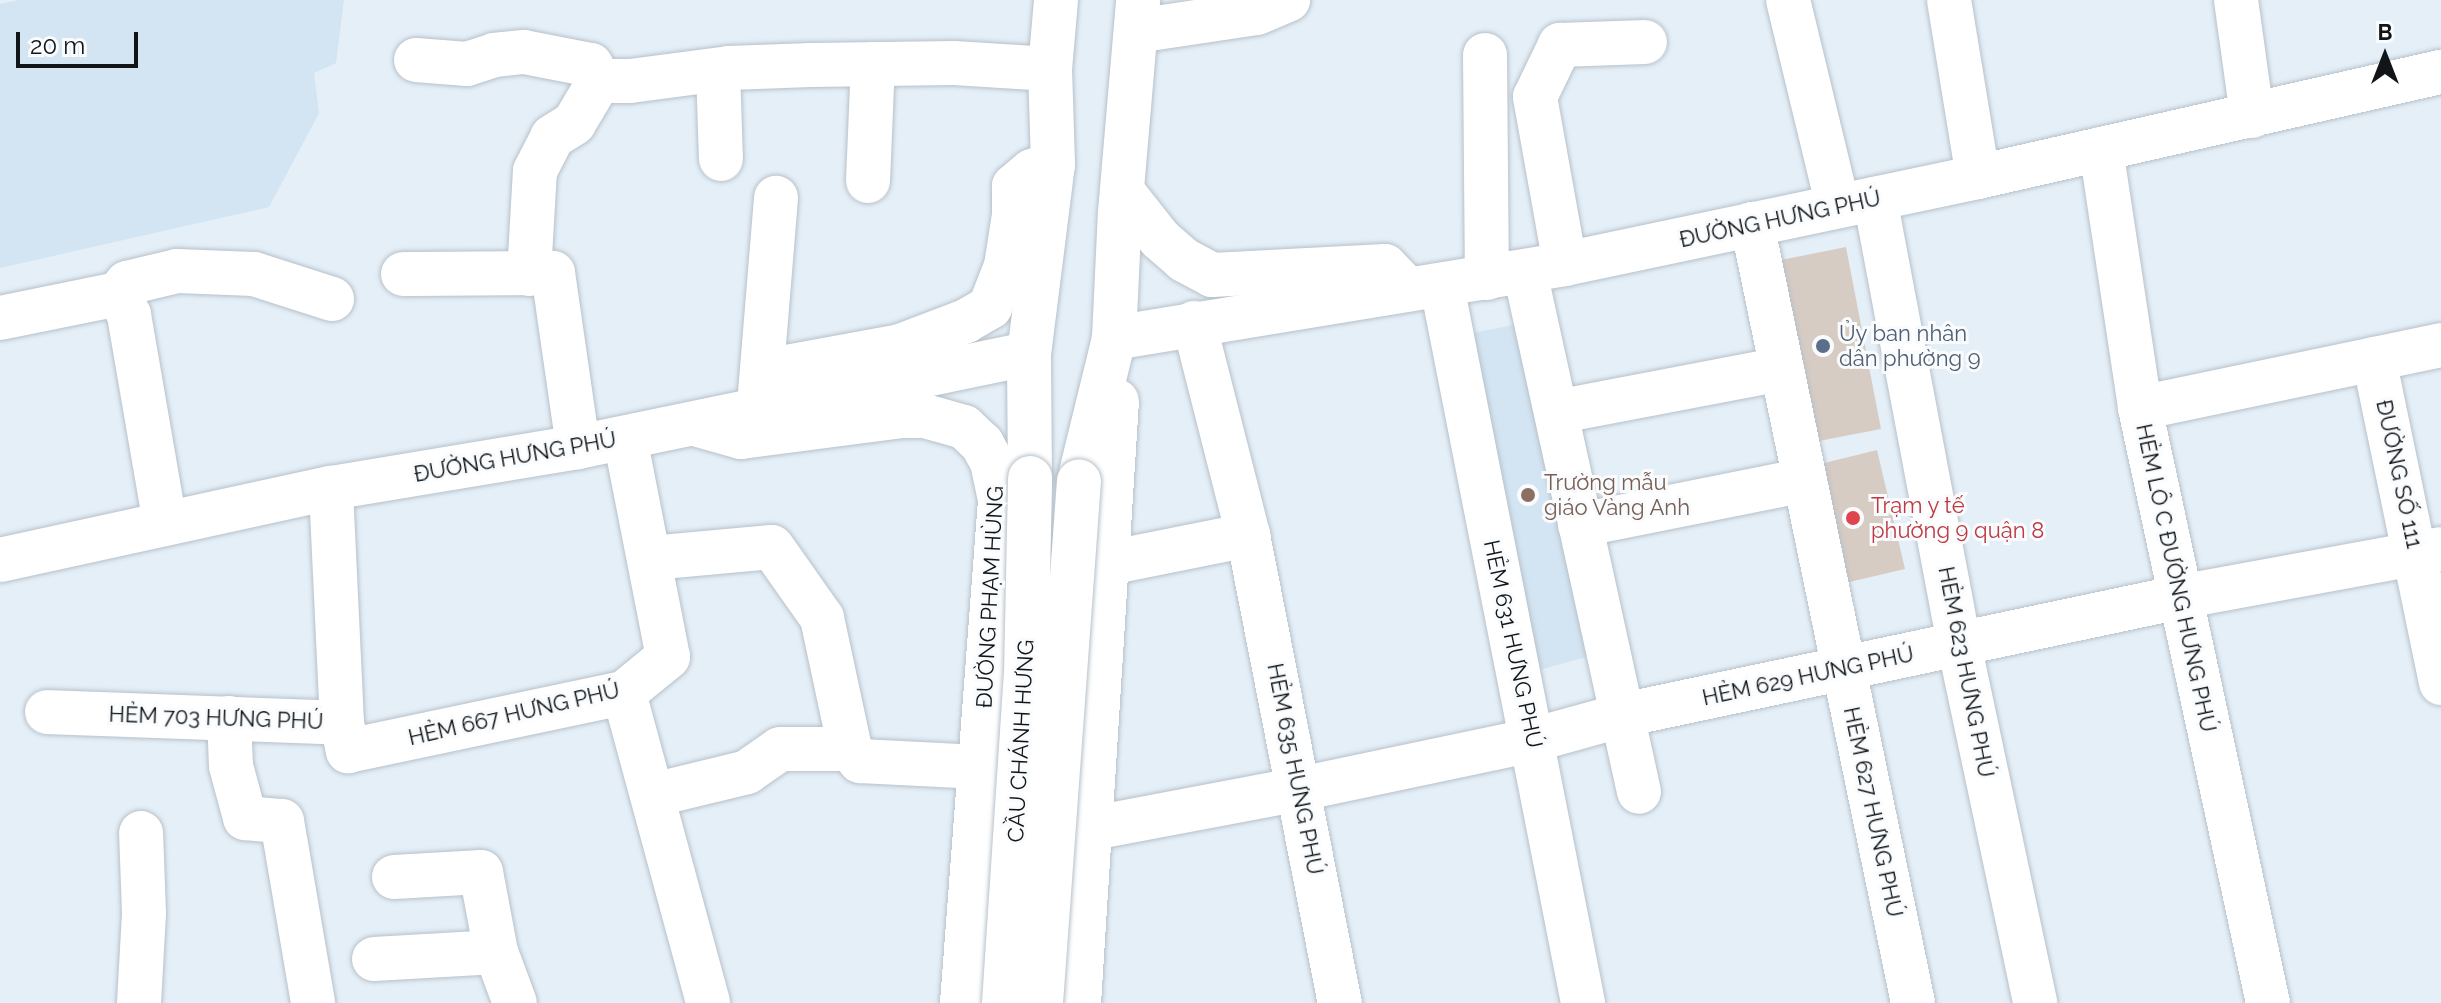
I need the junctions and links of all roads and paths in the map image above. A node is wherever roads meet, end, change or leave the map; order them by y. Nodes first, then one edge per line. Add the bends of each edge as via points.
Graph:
1 (1056, 0) edge
2 (1288, 0) edge
3 (1788, 0) edge
4 (1949, 0) edge
5 (2236, 0) edge
6 (1137, 15) edge
7 (1645, 42) dead end
8 (1485, 55) dead end
9 (416, 60) dead end
10 (873, 64) junction
11 (1050, 69) junction
12 (718, 70) junction
13 (2441, 72) edge
14 (594, 89) junction
15 (2252, 116) junction
16 (2101, 149) junction
17 (721, 159) dead end
18 (1053, 164) junction
19 (1978, 177) junction
20 (868, 181) dead end
21 (1122, 191) junction
22 (776, 198) dead end
23 (1857, 202) junction
24 (1752, 224) junction
25 (1526, 271) junction
26 (403, 274) dead end
27 (529, 274) junction
28 (1424, 287) junction
29 (118, 294) junction
30 (332, 299) dead end
31 (0, 318) edge
32 (1194, 323) junction
33 (1114, 338) junction
34 (2441, 345) edge
35 (1029, 354) junction
36 (2374, 359) junction
37 (1782, 369) junction
38 (1117, 401) dead end
39 (759, 408) junction
40 (2140, 408) junction
41 (1556, 412) junction
42 (695, 424) junction
43 (625, 438) junction
44 (578, 447) junction
45 (1030, 478) joint
46 (1805, 480) junction
47 (331, 488) junction
48 (165, 523) junction
49 (1580, 525) junction
50 (1248, 535) junction
51 (2429, 551) edge
52 (651, 558) junction
53 (0, 560) edge
54 (1108, 563) junction
55 (2180, 597) junction
56 (1959, 644) junction
57 (1844, 669) junction
58 (2441, 683) edge
59 (624, 693) junction
60 (47, 712) dead end
61 (1623, 715) junction
62 (229, 718) junction
63 (342, 723) junction
64 (1533, 740) junction
65 (850, 749) junction
66 (980, 767) junction
67 (1300, 789) junction
68 (1639, 792) dead end
69 (653, 795) junction
70 (1077, 828) junction
71 (141, 833) dead end
72 (394, 877) dead end
73 (496, 952) junction
74 (374, 959) dead end
75 (139, 1003) edge
76 (313, 1003) edge
77 (515, 1003) edge
78 (708, 1003) edge
79 (962, 1003) edge
80 (1004, 1003) edge
81 (1041, 1003) edge
82 (1079, 1003) edge
83 (1340, 1003) edge
84 (1583, 1003) edge
85 (1913, 1003) edge
86 (2035, 1003) edge
87 (2268, 1003) edge

1 - 11 street, ĐƯỜNG PHẠM HÙNG
2 - 6 street via 1257,13
3 - 23 street, HẺM 623 HƯNG PHÚ
4 - 19 street
5 - 15 street
6 - 21 street
7 - 25 street via 1560,45 1535,97
8 - 25 street
9 - 14 street via 467,64 524,52 591,65
10 - 11 street
10 - 12 street
10 - 20 street
11 - 18 street, ĐƯỜNG PHẠM HÙNG
12 - 14 street
12 - 17 street
13 - 15 street, ĐƯỜNG HƯNG PHÚ
14 - 27 street via 574,123 552,137 535,171
15 - 16 street, ĐƯỜNG HƯNG PHÚ
16 - 19 street, ĐƯỜNG HƯNG PHÚ
16 - 40 street, HẺM LÔ C ĐƯỜNG HƯNG PHÚ
18 - 35 street, ĐƯỜNG PHẠM HÙNG
18 - 39 street via 1032,171 1014,186 1006,266 990,307 900,346 787,367 770,377
19 - 23 street, ĐƯỜNG HƯNG PHÚ
21 - 28 street via 1160,239 1212,275 1385,266
21 - 33 street
22 - 39 street
23 - 24 street, ĐƯỜNG HƯNG PHÚ
23 - 56 street, HẺM 623 HƯNG PHÚ
24 - 25 street, ĐƯỜNG HƯNG PHÚ
24 - 37 street, HẺM 627 HƯNG PHÚ
25 - 28 street, ĐƯỜNG HƯNG PHÚ
25 - 41 street
26 - 27 street
27 - 44 street via 553,273
28 - 32 street, ĐƯỜNG HƯNG PHÚ
28 - 64 street, HẺM 631 HƯNG PHÚ
29 - 30 street via 127,283 177,271 254,274
29 - 31 street
29 - 48 street via 129,315
32 - 33 street, ĐƯỜNG HƯNG PHÚ
32 - 50 street, HẺM 635 HƯNG PHÚ
33 - 81 street, CẦU CHÁNH HƯNG, bridge via 1079,481
34 - 36 street
35 - 39 street, ĐƯỜNG HƯNG PHÚ
35 - 45 street, ĐƯỜNG PHẠM HÙNG
36 - 40 street
36 - 51 street, ĐƯỜNG SỐ 111
37 - 41 street
37 - 46 street, HẺM 627 HƯNG PHÚ
38 - 54 street
39 - 42 street, ĐƯỜNG HƯNG PHÚ
40 - 55 street, HẺM LÔ C ĐƯỜNG HƯNG PHÚ
41 - 49 street
42 - 43 street, ĐƯỜNG HƯNG PHÚ
42 - 66 street, ĐƯỜNG PHẠM HÙNG via 741,437 925,416 964,427 982,444 992,462 1000,500
43 - 44 street, ĐƯỜNG HƯNG PHÚ
43 - 52 street, HẺM 667 HƯNG PHÚ
44 - 47 street, ĐƯỜNG HƯNG PHÚ
45 - 80 street, CẦU CHÁNH HƯNG, bridge via 1026,674
46 - 49 street
46 - 57 street, HẺM 627 HƯNG PHÚ
47 - 48 street, ĐƯỜNG HƯNG PHÚ
47 - 63 street, HẺM 703 HƯNG PHÚ
48 - 53 street, ĐƯỜNG HƯNG PHÚ
49 - 61 street
50 - 54 street
50 - 67 street, HẺM 635 HƯNG PHÚ
51 - 55 street, HẺM 629 HƯNG PHÚ
51 - 58 street, ĐƯỜNG SỐ 111
52 - 59 street, HẺM 667 HƯNG PHÚ via 668,657
52 - 65 street via 772,547 822,618
54 - 70 street
55 - 56 street, HẺM 629 HƯNG PHÚ
55 - 87 street, HẺM LÔ C ĐƯỜNG HƯNG PHÚ
56 - 57 street, HẺM 629 HƯNG PHÚ
56 - 86 street, HẺM 623 HƯNG PHÚ
57 - 61 street, HẺM 629 HƯNG PHÚ
57 - 85 street, HẺM 627 HƯNG PHÚ
59 - 63 street, HẺM 667 HƯNG PHÚ via 348,751
59 - 69 street
60 - 62 street, HẺM 703 HƯNG PHÚ
61 - 64 street, HẺM 629 HƯNG PHÚ
61 - 68 street
62 - 63 street, HẺM 703 HƯNG PHÚ
62 - 76 street via 231,766 245,818 282,821
64 - 67 street, HẺM 629 HƯNG PHÚ
64 - 84 street, HẺM 631 HƯNG PHÚ
65 - 66 street via 860,761
65 - 69 street via 780,749 747,772
66 - 79 street, ĐƯỜNG PHẠM HÙNG via 991,814
67 - 70 street, HẺM 629 HƯNG PHÚ
67 - 83 street, HẺM 635 HƯNG PHÚ
69 - 78 street
70 - 82 street
71 - 75 street
72 - 73 street via 481,872
73 - 74 street
73 - 77 street

